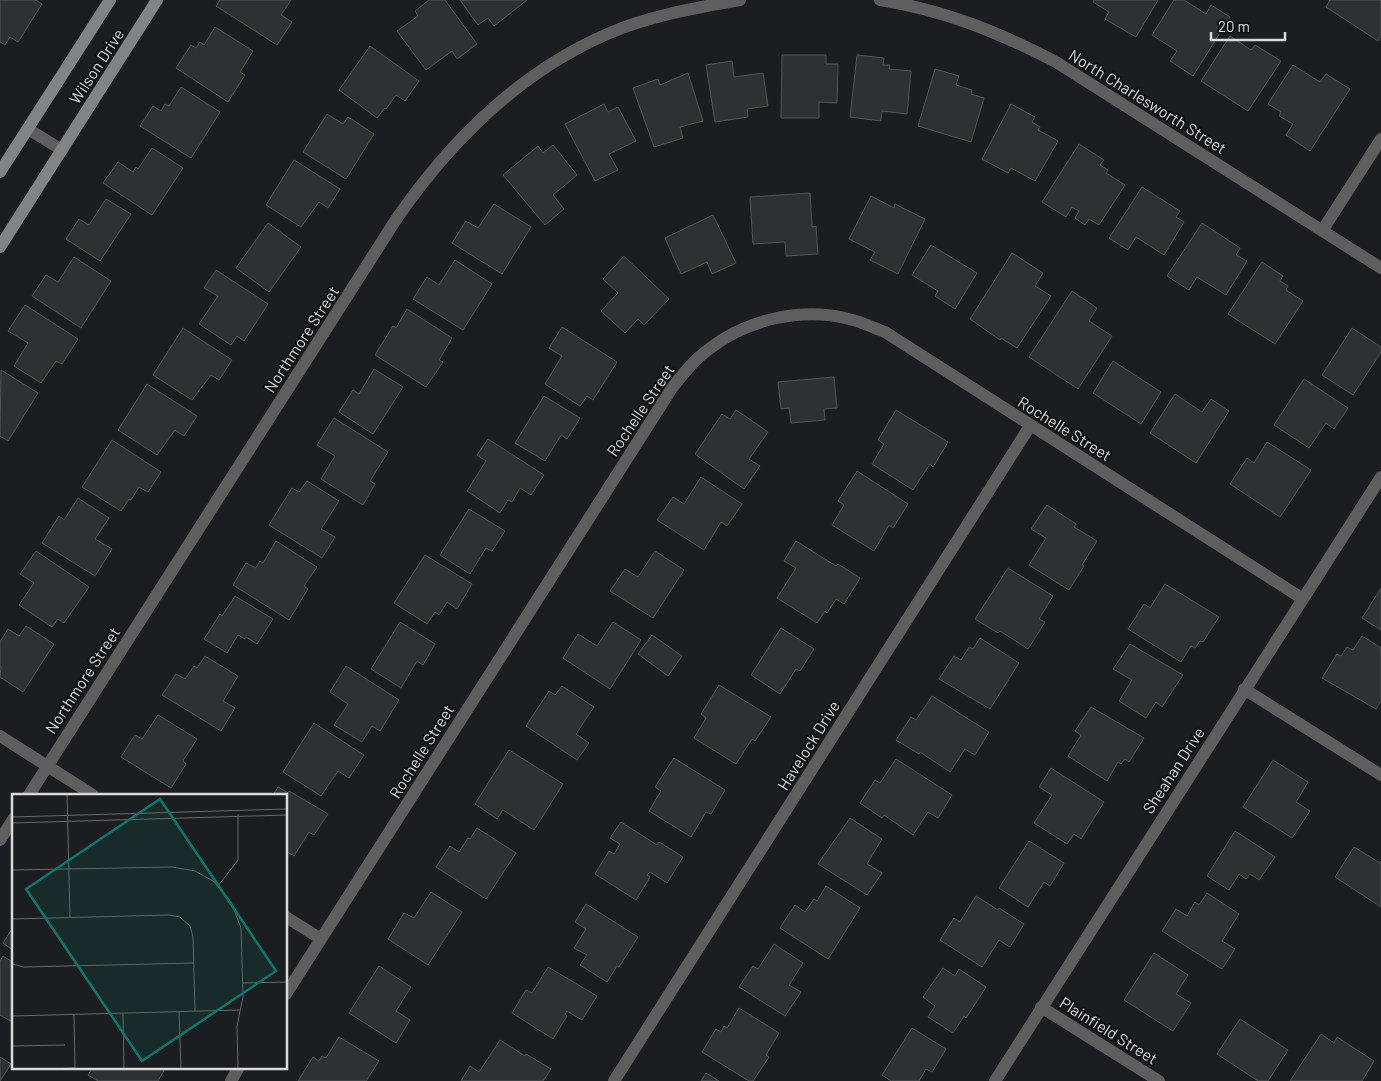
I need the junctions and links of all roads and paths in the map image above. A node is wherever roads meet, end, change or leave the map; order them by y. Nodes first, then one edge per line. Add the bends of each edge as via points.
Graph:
1 (110, 0) edge
2 (157, 0) edge
3 (740, 0) edge
4 (880, 0) edge
5 (695, 4) edge
6 (28, 129) junction
7 (1381, 139) edge
8 (62, 150) junction
9 (0, 172) edge
10 (1322, 231) junction
11 (0, 247) edge
12 (1381, 268) edge
13 (1030, 426) junction
14 (1381, 477) edge
15 (1302, 599) junction
16 (1244, 689) junction
17 (0, 736) edge
18 (47, 766) junction
19 (1381, 775) edge
20 (30, 794) edge
21 (92, 794) edge
22 (12, 821) edge
23 (0, 840) edge
24 (288, 918) edge
25 (321, 939) junction
26 (288, 991) edge
27 (1041, 1007) junction
28 (238, 1068) edge
29 (231, 1081) edge
30 (614, 1081) edge
31 (995, 1081) edge
32 (1160, 1081) edge

1 - 6 street, Wilson Drive
2 - 8 street, Wilson Drive
3 - 5 street
4 - 10 street, North Charlesworth Street via 935,11 1014,40 1056,62
5 - 18 street, Northmore Street via 622,28 556,60 493,107 441,159 397,218
6 - 8 street
6 - 9 street, Wilson Drive
7 - 10 street
8 - 11 street, Wilson Drive
10 - 12 street, North Charlesworth Street
13 - 15 street, Rochelle Street
13 - 25 street, Rochelle Street via 885,332 850,319 811,314 782,316 746,328 710,348 689,366 672,388
13 - 30 street, Havelock Drive
14 - 15 street, Sheahan Drive
15 - 16 street, Sheahan Drive
16 - 19 street
16 - 27 street, Sheahan Drive
17 - 18 street
18 - 20 street, Northmore Street
18 - 21 street
22 - 23 street
24 - 25 street
25 - 26 street, Rochelle Street
27 - 31 street, Sheahan Drive
27 - 32 street, Plainfield Street
28 - 29 street

